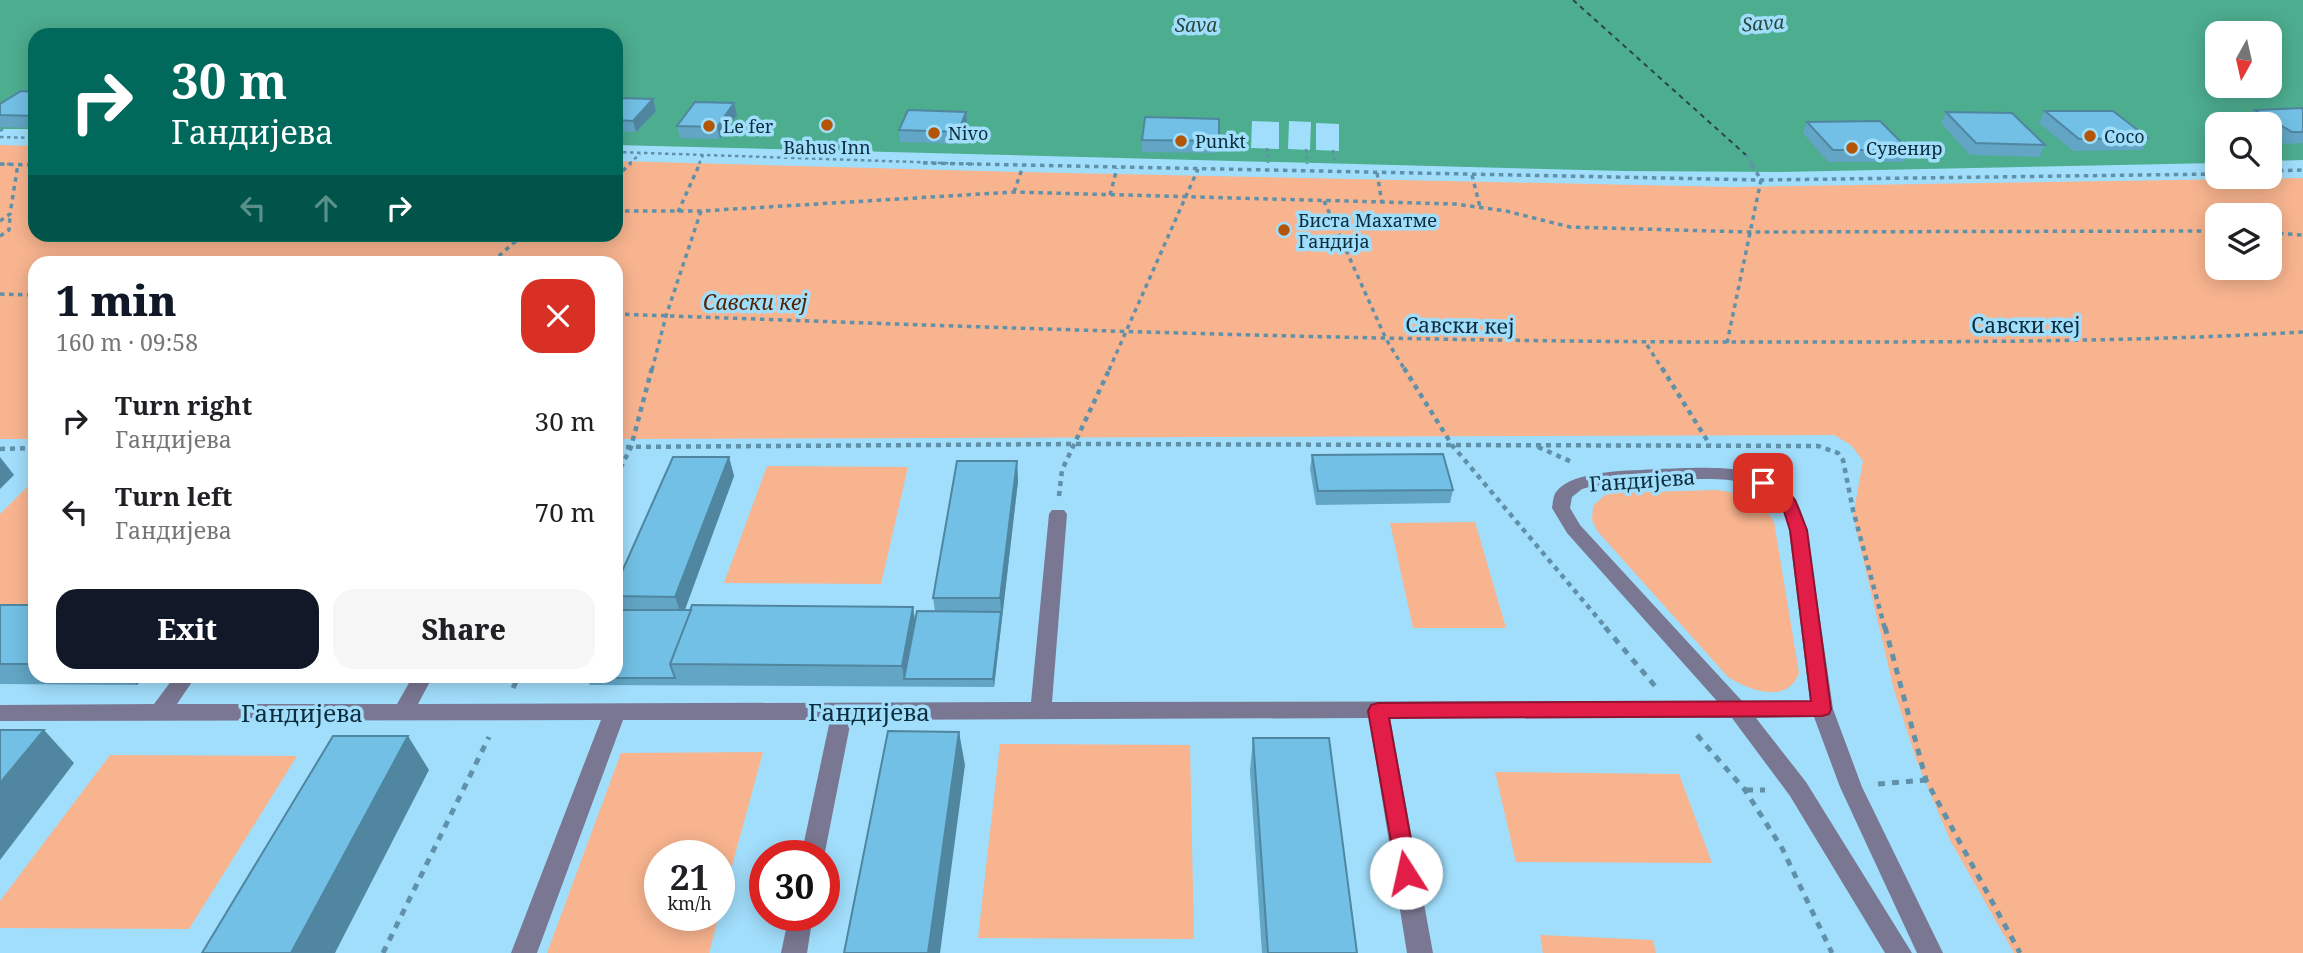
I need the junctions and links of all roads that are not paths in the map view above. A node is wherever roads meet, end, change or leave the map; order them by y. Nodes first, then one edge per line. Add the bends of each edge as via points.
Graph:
1 (1058, 514) road end
2 (181, 683) edge
3 (419, 683) edge
4 (1822, 709) junction
5 (1738, 710) junction
6 (1041, 711) junction
7 (1378, 711) junction
8 (160, 712) junction
9 (403, 712) junction
10 (615, 712) junction
11 (842, 712) junction
12 (0, 713) edge
13 (816, 840) edge
14 (798, 931) edge
15 (524, 953) edge
16 (794, 953) edge
17 (1420, 953) edge
18 (1899, 953) edge
19 (1930, 953) edge

1 - 6 street
2 - 8 street
3 - 9 street
4 - 5 street, Гандијева
4 - 5 street, Гандијева via 1798,530 1789,503 1778,491 1737,476 1718,475 1609,478 1579,483 1563,495 1561,508 1573,529
4 - 19 street, Гандијева via 1851,787
5 - 7 street, Гандијева
5 - 18 street, Гандијева via 1798,789
6 - 7 street, Гандијева
6 - 11 street, Гандијева
7 - 17 street
8 - 9 street, Гандијева
8 - 12 street, Гандијева
9 - 10 street, Гандијева
10 - 11 street, Гандијева
10 - 15 street
11 - 13 street
14 - 16 street

